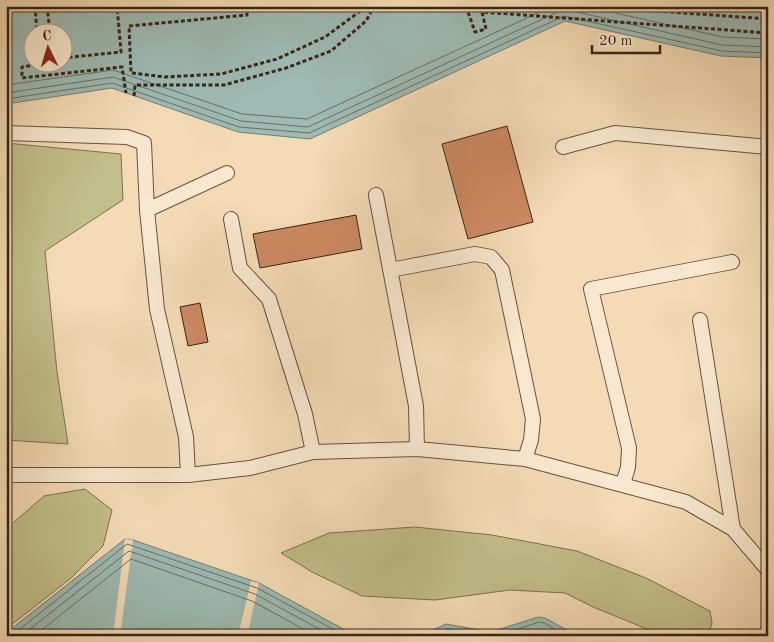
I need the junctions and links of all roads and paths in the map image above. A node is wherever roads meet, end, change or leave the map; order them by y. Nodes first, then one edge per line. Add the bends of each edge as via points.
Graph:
1 (35, 6) edge
2 (47, 6) edge
3 (117, 6) edge
4 (246, 6) edge
5 (362, 6) edge
6 (374, 6) edge
7 (466, 6) edge
8 (586, 6) edge
9 (768, 19) edge
10 (37, 22) edge
11 (49, 22) edge
12 (768, 33) edge
13 (72, 57) edge
14 (22, 72) edge
15 (126, 93) dead end
16 (134, 96) dead end
17 (6, 133) edge
18 (562, 146) dead end
19 (768, 147) edge
20 (227, 173) dead end
21 (376, 195) dead end
22 (147, 210) junction
23 (231, 220) dead end
24 (732, 262) dead end
25 (390, 270) junction
26 (700, 320) dead end
27 (417, 449) junction
28 (313, 452) junction
29 (526, 459) junction
30 (188, 474) junction
31 (6, 475) edge
32 (623, 484) junction
33 (733, 529) junction
34 (768, 570) edge

1 - 10 path
2 - 11 path
3 - 13 path via 121,52
4 - 5 path via 247,15 129,26 131,73 164,77 220,74 277,58 325,37 359,12
6 - 16 path via 366,21 330,51 286,68 224,84 135,85
7 - 12 path via 475,32 486,28 482,12
8 - 9 path
14 - 15 path via 22,78 122,67
17 - 22 lane via 127,137 144,143
18 - 19 lane via 615,133
20 - 22 lane
21 - 25 lane
22 - 30 lane via 157,309 186,437
23 - 28 lane via 240,268 269,299 305,414
24 - 32 lane via 591,289 629,448
25 - 27 lane via 416,406
25 - 29 lane via 475,254 491,257 502,270 532,419
26 - 33 lane
27 - 28 lane
27 - 29 lane
28 - 30 lane via 250,468
29 - 32 lane
30 - 31 lane
32 - 33 lane via 686,502
33 - 34 lane

